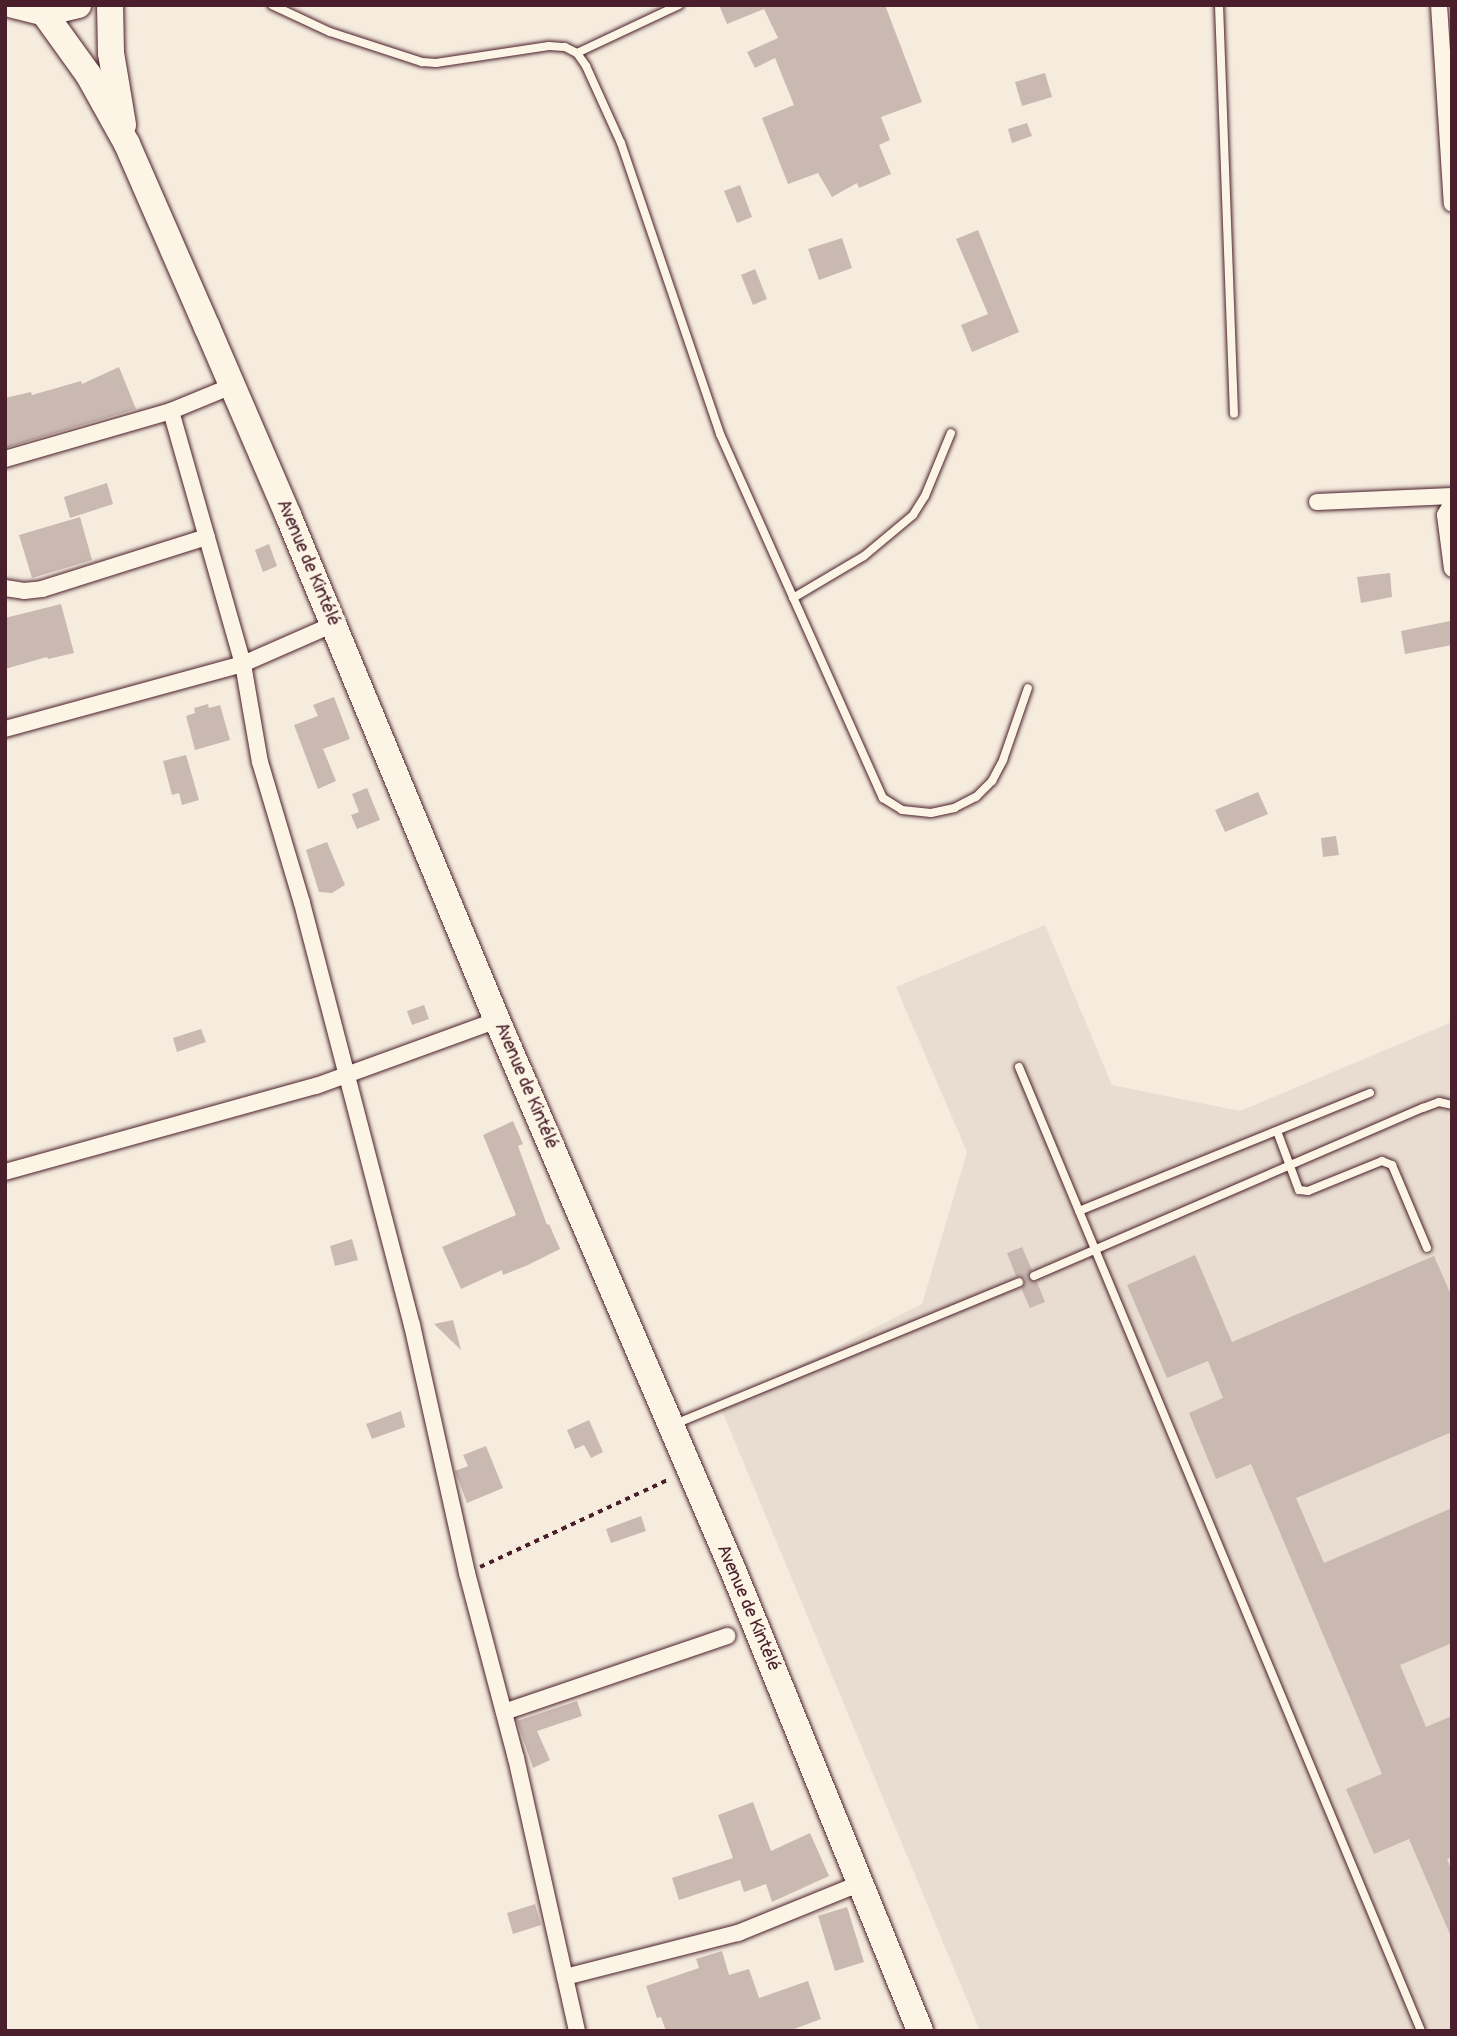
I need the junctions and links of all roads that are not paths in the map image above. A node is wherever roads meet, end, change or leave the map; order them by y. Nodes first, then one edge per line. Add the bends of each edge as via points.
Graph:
1 (13, 5) edge
2 (78, 5) edge
3 (110, 5) edge
4 (272, 5) edge
5 (679, 5) edge
6 (1219, 5) edge
7 (1439, 5) edge
8 (44, 13) junction
9 (577, 53) junction
10 (127, 144) junction
11 (1452, 204) edge
12 (232, 386) junction
13 (171, 411) junction
14 (1234, 414) dead end
15 (951, 433) dead end
16 (5, 459) edge
17 (1452, 496) edge
18 (1317, 502) dead end
19 (1452, 503) edge
20 (207, 537) junction
21 (1452, 569) edge
22 (5, 588) edge
23 (793, 598) junction
24 (334, 624) junction
25 (243, 664) junction
26 (1028, 688) dead end
27 (5, 729) edge
28 (497, 1020) junction
29 (1019, 1067) dead end
30 (345, 1076) junction
31 (1370, 1093) dead end
32 (1452, 1105) edge
33 (1277, 1131) junction
34 (1290, 1166) junction
35 (5, 1172) edge
36 (1079, 1212) junction
37 (1427, 1248) dead end
38 (1095, 1250) junction
39 (1034, 1276) dead end
40 (1019, 1282) dead end
41 (669, 1427) junction
42 (727, 1636) dead end
43 (504, 1712) junction
44 (860, 1883) junction
45 (565, 1977) junction
46 (577, 2031) edge
47 (920, 2031) edge
48 (1422, 2031) edge

1 - 8 main road
2 - 8 main road
3 - 10 main road, Avenue de Kintélé via 111,53
4 - 9 lane via 330,33 422,62 549,46
5 - 9 lane
6 - 14 lane
7 - 11 street
8 - 10 main road, Avenue de Kintélé via 82,65
9 - 23 lane via 621,144 720,434
10 - 12 main road, Avenue de Kintélé
12 - 13 street
12 - 24 main road, Avenue de Kintélé
13 - 16 street
13 - 20 street
15 - 23 lane via 913,515 864,556
17 - 18 street
19 - 21 street via 1445,515
20 - 22 street via 43,589
20 - 25 street
23 - 26 lane via 883,798 902,810 931,813 954,808 992,782
24 - 25 street
24 - 28 main road, Avenue de Kintélé
25 - 27 street
25 - 30 street via 260,762 302,902
28 - 30 street
28 - 41 main road, Avenue de Kintélé
29 - 36 lane
30 - 35 street
30 - 43 street via 412,1325 467,1573
31 - 33 lane
32 - 34 lane via 1439,1102 1423,1108
33 - 34 lane
33 - 36 lane
34 - 37 lane via 1299,1191 1308,1191 1374,1163 1392,1165
34 - 38 lane
36 - 38 lane
38 - 39 lane
38 - 48 lane
40 - 41 lane
41 - 44 main road, Avenue de Kintélé
42 - 43 street
43 - 45 street
44 - 45 street via 738,1933
44 - 47 main road, Avenue de Kintélé
45 - 46 street

